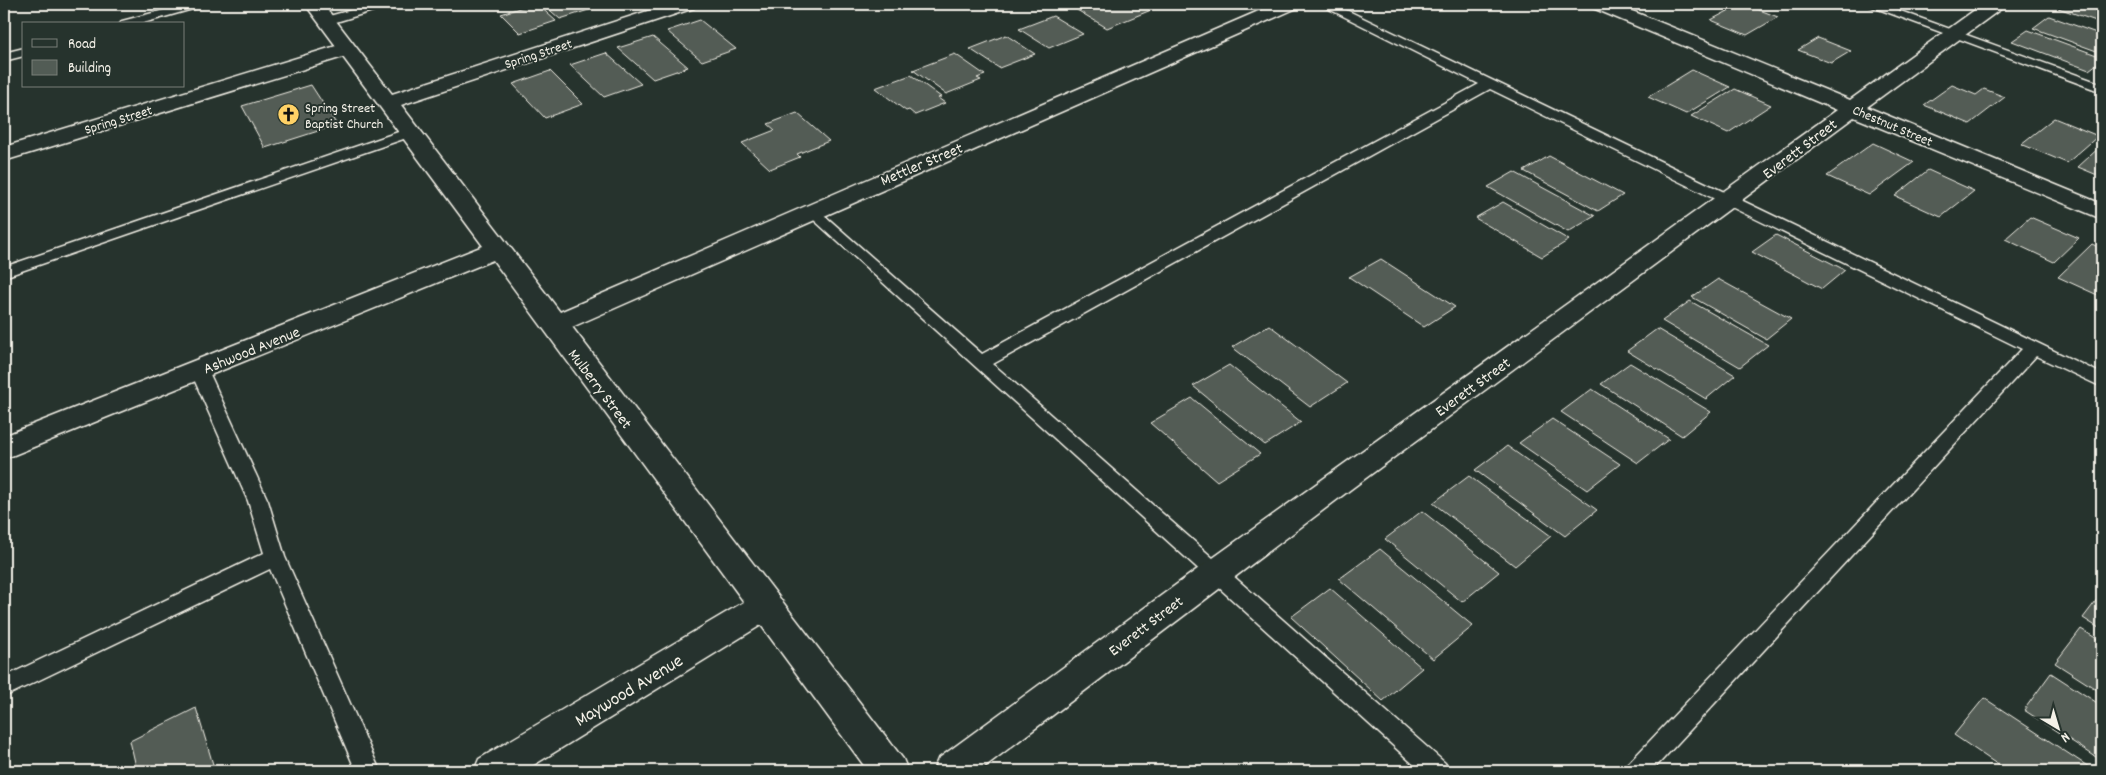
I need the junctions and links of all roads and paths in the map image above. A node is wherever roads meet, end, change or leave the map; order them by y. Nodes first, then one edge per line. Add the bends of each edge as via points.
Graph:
1 (199, 4) edge
2 (314, 4) edge
3 (385, 4) edge
4 (688, 4) edge
5 (1290, 4) edge
6 (1325, 4) edge
7 (1600, 4) edge
8 (1871, 4) edge
9 (1995, 4) edge
10 (326, 21) junction
11 (133, 22) edge
12 (1954, 34) junction
13 (348, 49) junction
14 (22, 52) edge
15 (4, 57) edge
16 (1489, 84) junction
17 (2102, 88) edge
18 (388, 102) junction
19 (1853, 108) junction
20 (410, 132) junction
21 (4, 154) edge
22 (1729, 200) junction
23 (811, 211) junction
24 (2102, 212) edge
25 (498, 250) junction
26 (4, 272) edge
27 (554, 325) junction
28 (2033, 348) junction
29 (980, 363) junction
30 (199, 370) junction
31 (2102, 381) edge
32 (4, 448) edge
33 (275, 557) junction
34 (1215, 572) junction
35 (765, 606) junction
36 (4, 687) edge
37 (368, 771) edge
38 (492, 771) edge
39 (890, 771) edge
40 (951, 771) edge
41 (1437, 771) edge
42 (1637, 771) edge

1 - 11 lane
2 - 10 street, Mulberry Street
3 - 10 lane
4 - 18 street, Spring Street
5 - 23 street, Mettler Street
6 - 16 lane
7 - 19 street, Chestnut Street
8 - 12 lane
9 - 12 street, Everett Street
10 - 13 street, Mulberry Street
12 - 17 lane
12 - 19 street, Everett Street
13 - 18 street, Mulberry Street
13 - 21 street, Spring Street
14 - 15 lane
16 - 22 lane
16 - 29 lane
18 - 20 street, Mulberry Street
19 - 22 street, Everett Street
19 - 24 street, Chestnut Street
20 - 25 street, Mulberry Street
20 - 26 lane
22 - 28 lane
22 - 34 street, Everett Street
23 - 27 street, Mettler Street
23 - 29 lane
25 - 27 street, Mulberry Street
25 - 30 street, Ashwood Avenue
27 - 35 street, Mulberry Street
28 - 31 lane
28 - 42 lane
29 - 34 lane
30 - 32 street, Ashwood Avenue
30 - 33 lane via 258,501
33 - 36 lane
33 - 37 lane
34 - 40 street, Everett Street
34 - 41 lane
35 - 38 street, Maywood Avenue
35 - 39 street, Mulberry Street

